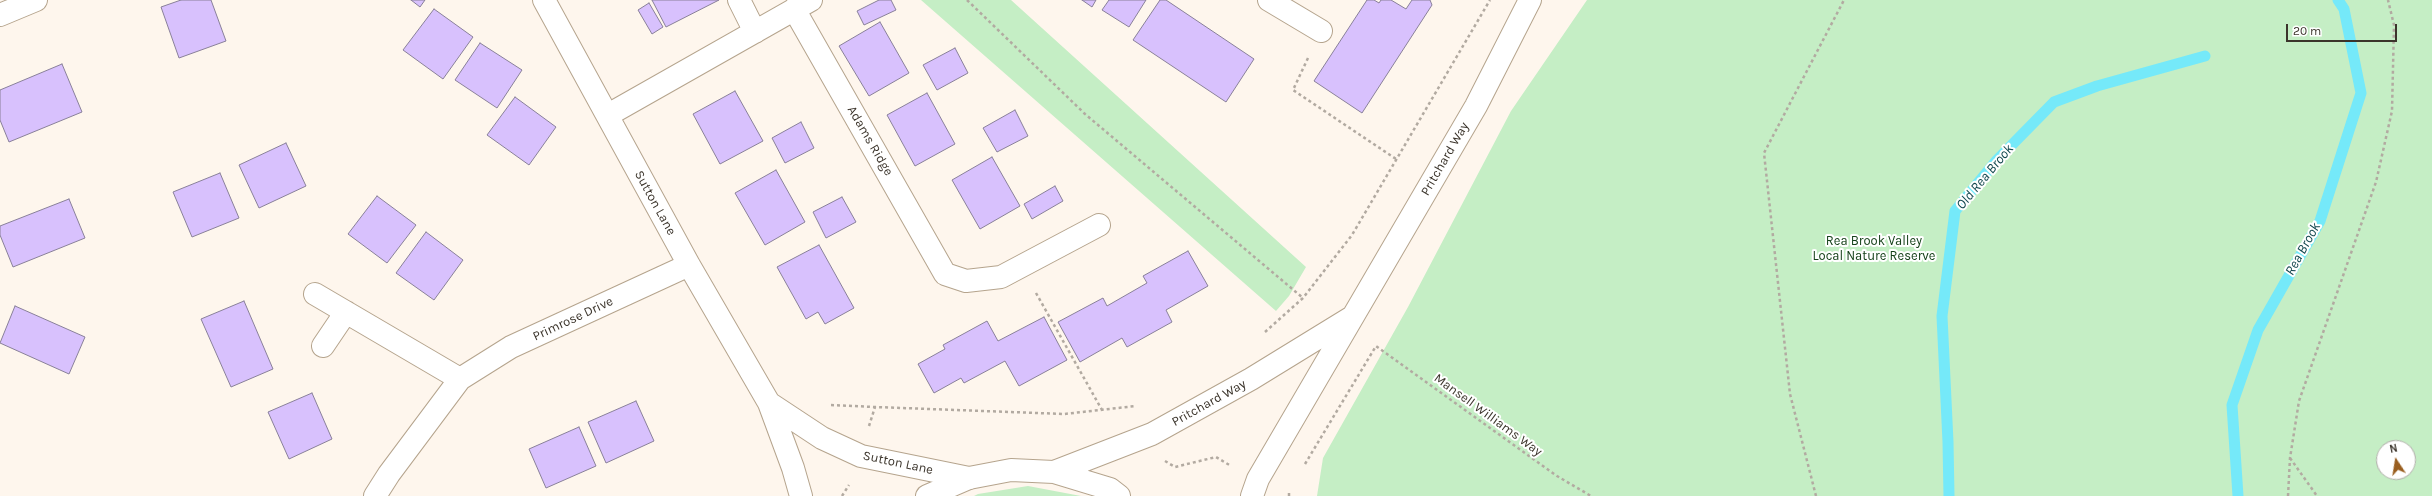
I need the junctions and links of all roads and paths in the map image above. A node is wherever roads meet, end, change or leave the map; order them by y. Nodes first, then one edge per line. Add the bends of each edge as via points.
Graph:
1 (36, 0) edge
2 (544, 0) edge
3 (739, 0) edge
4 (967, 0) edge
5 (1269, 0) edge
6 (1490, 0) edge
7 (1530, 0) edge
8 (1844, 0) edge
9 (2388, 0) edge
10 (803, 4) edge
11 (0, 15) edge
12 (1321, 31) joint
13 (755, 32) junction
14 (608, 115) junction
15 (1396, 159) junction
16 (1099, 225) dead end
17 (689, 265) junction
18 (1021, 266) junction
19 (315, 294) dead end
20 (1303, 298) junction
21 (346, 312) junction
22 (1354, 316) junction
23 (1262, 335) dead end
24 (323, 346) dead end
25 (1376, 346) dead end
26 (460, 379) junction
27 (769, 404) junction
28 (1143, 405) dead end
29 (1102, 410) junction
30 (869, 428) dead end
31 (1159, 458) dead end
32 (2290, 458) junction
33 (1227, 464) dead end
34 (1054, 472) junction
35 (968, 478) junction
36 (1289, 491) dead end
37 (375, 496) edge
38 (801, 496) edge
39 (927, 496) edge
40 (1119, 496) edge
41 (1252, 496) edge
42 (1289, 496) edge
43 (1591, 496) edge
44 (1816, 496) edge
45 (2288, 496) edge
46 (2317, 496) edge

1 - 11 street
2 - 14 street, Sutton Lane
3 - 13 street
4 - 20 path via 1085,114
5 - 12 street
6 - 15 path
7 - 22 street, Pritchard Way via 1476,106
8 - 44 path via 1764,153 1790,394
9 - 32 path via 2394,25 2392,111 2376,182 2299,401
10 - 13 street, Adams Ridge
10 - 18 street, Adams Ridge via 945,274 966,281 1000,277
12 - 15 path via 1293,90
13 - 14 street, Adams Ridge
14 - 17 street, Sutton Lane
15 - 20 path via 1352,235
16 - 18 street
17 - 26 street, Primrose Drive via 511,346
17 - 27 street, Sutton Lane
18 - 29 path
19 - 21 street
20 - 23 path
21 - 24 street
21 - 26 street
22 - 34 street, Pritchard Way via 1251,379 1152,434
22 - 41 street, Pritchard Way via 1258,479
25 - 43 path, Mansell Williams Way via 1557,476
26 - 37 street, Primrose Drive via 388,474
27 - 35 street, Sutton Lane via 822,438 861,456
27 - 38 street, Sutton Lane via 794,468
28 - 29 path
29 - 30 path via 1064,414 875,407
31 - 33 path via 1175,467 1216,457
32 - 45 path
32 - 46 path
34 - 35 street via 1011,470
34 - 40 street via 1110,489
35 - 39 street
36 - 42 path

